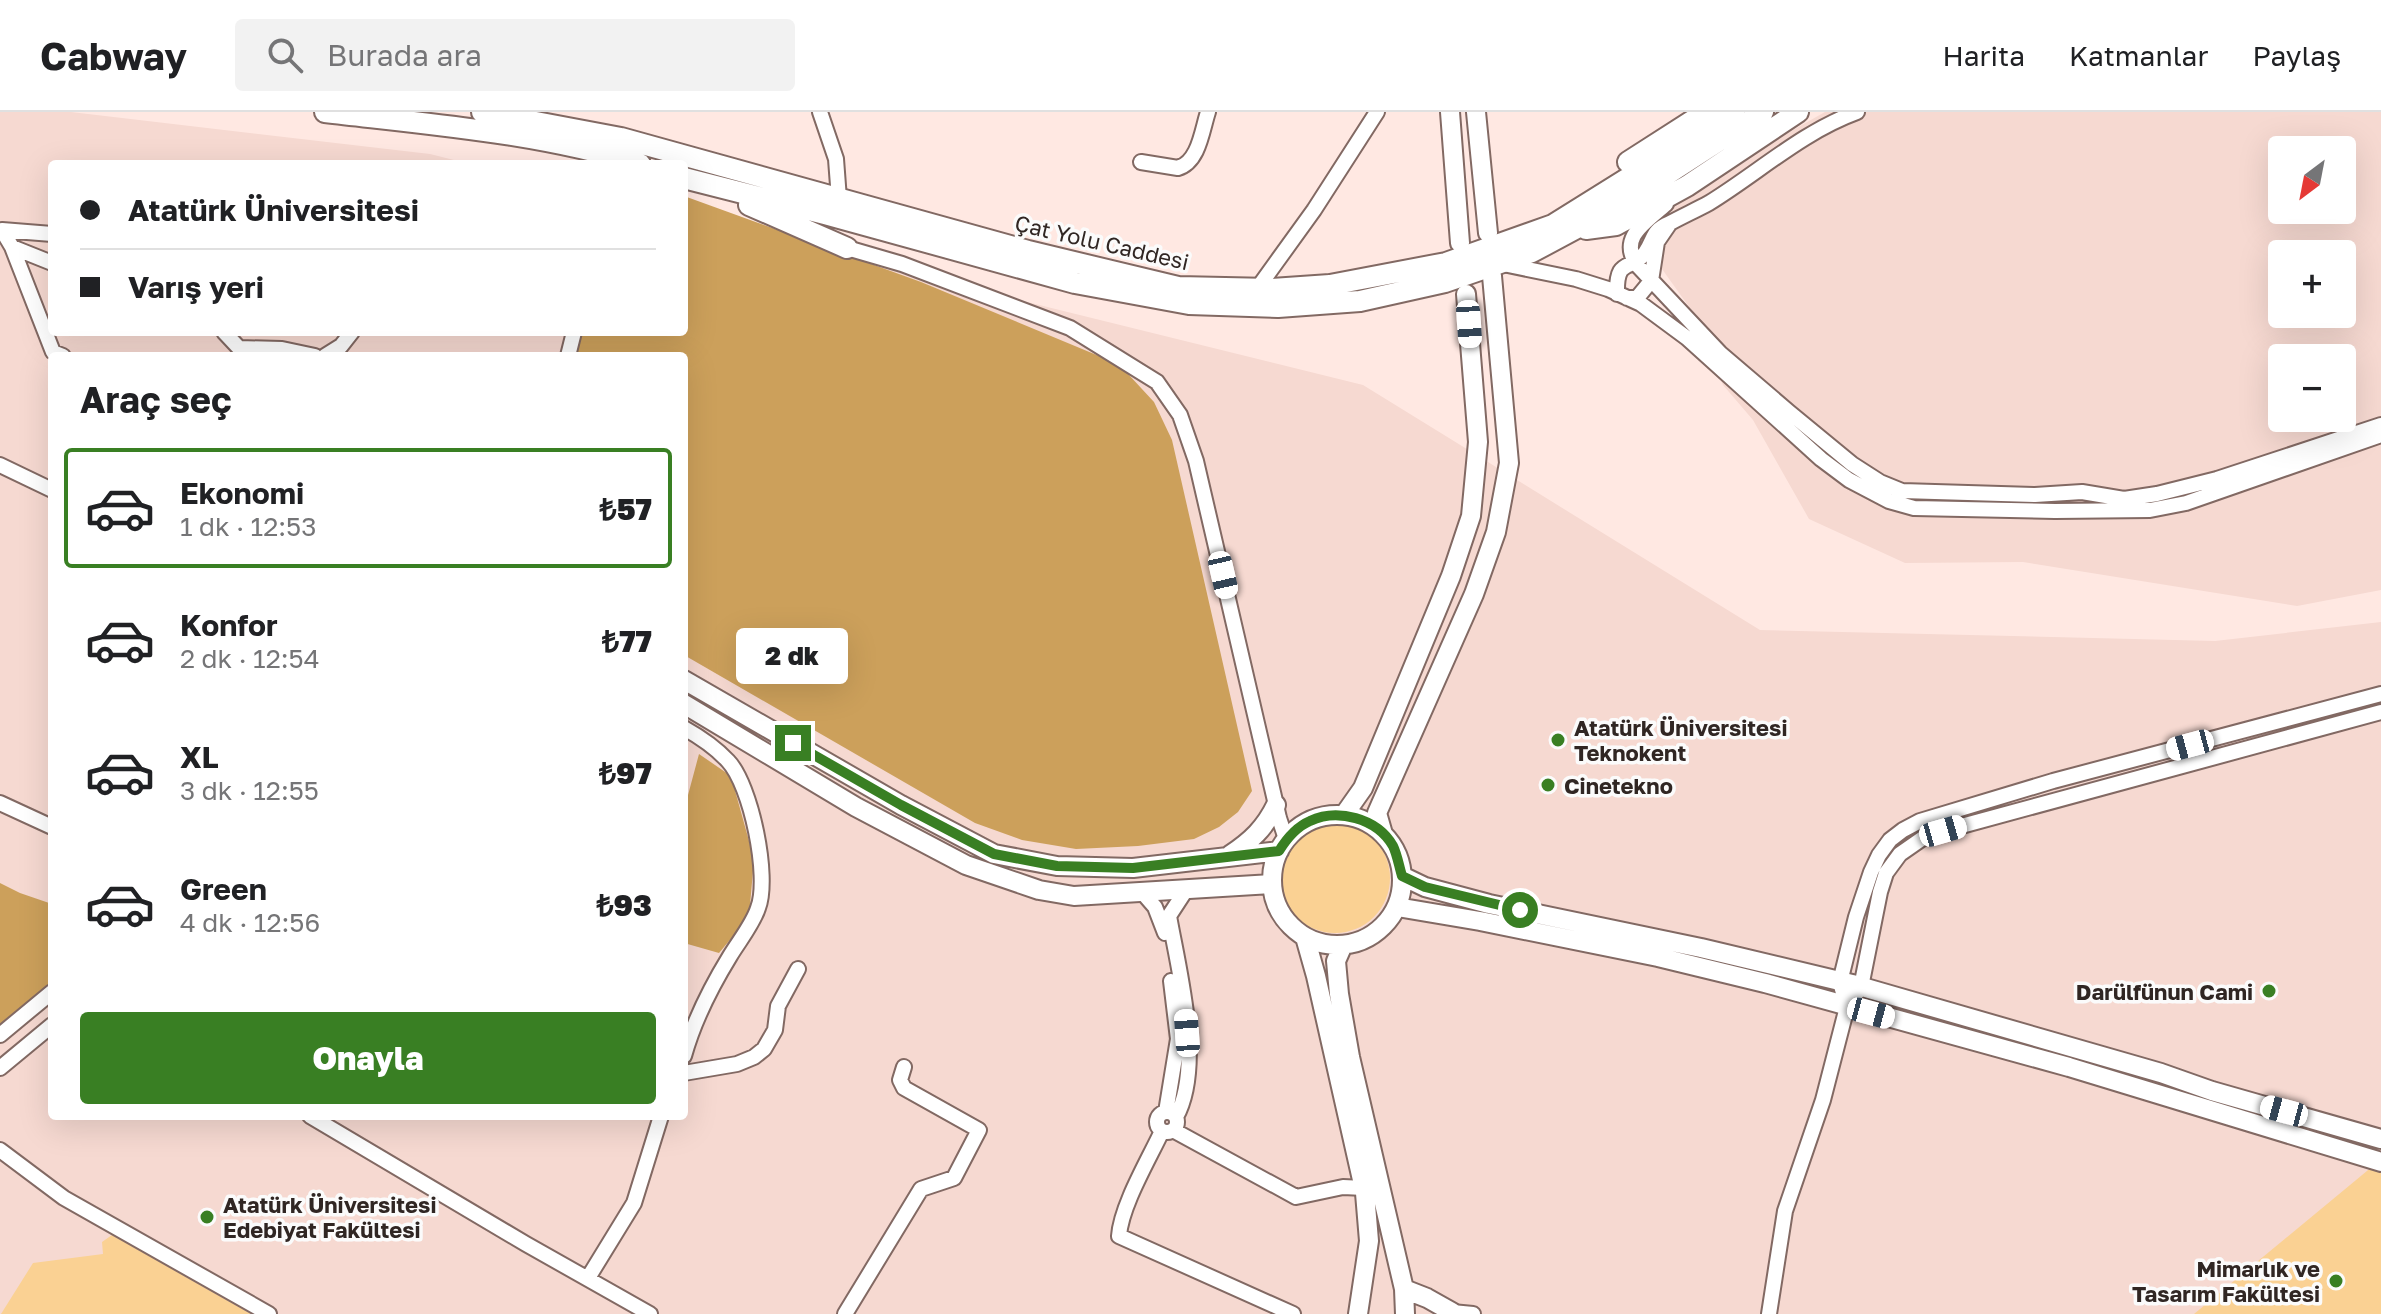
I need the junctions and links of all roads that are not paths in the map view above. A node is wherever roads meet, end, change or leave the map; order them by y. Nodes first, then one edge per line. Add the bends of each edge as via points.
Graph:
1 (325, 112) edge
2 (482, 112) edge
3 (534, 112) edge
4 (820, 112) edge
5 (1208, 112) edge
6 (1377, 112) edge
7 (1450, 112) edge
8 (1476, 112) edge
9 (1706, 112) edge
10 (1734, 112) edge
11 (1763, 112) edge
12 (1798, 112) edge
13 (1857, 112) edge
14 (562, 127) junction
15 (456, 128) junction
16 (620, 160) edge
17 (1141, 162) dead end
18 (691, 180) edge
19 (1687, 186) junction
20 (839, 199) junction
21 (1670, 223) junction
22 (1, 230) edge
23 (1538, 230) junction
24 (1574, 230) junction
25 (1488, 233) dead end
26 (48, 234) edge
27 (1460, 243) dead end
28 (12, 247) junction
29 (847, 248) joint
30 (48, 261) edge
31 (1634, 261) junction
32 (1495, 270) junction
33 (1651, 281) junction
34 (1257, 289) junction
35 (1466, 294) dead end
36 (1622, 296) junction
37 (225, 336) edge
38 (349, 336) edge
39 (53, 352) edge
40 (238, 352) edge
41 (296, 352) edge
42 (331, 352) edge
43 (2381, 425) edge
44 (2381, 435) edge
45 (0, 465) edge
46 (48, 488) edge
47 (2074, 491) junction
48 (2090, 493) junction
49 (2071, 511) junction
50 (2088, 511) junction
51 (688, 682) edge
52 (2381, 694) edge
53 (688, 706) edge
54 (2381, 712) edge
55 (688, 730) edge
56 (0, 803) edge
57 (1276, 805) junction
58 (1344, 815) junction
59 (48, 825) edge
60 (1383, 834) junction
61 (1282, 845) junction
62 (1228, 857) junction
63 (1402, 876) junction
64 (1272, 884) junction
65 (1186, 890) junction
66 (1142, 892) junction
67 (1397, 907) junction
68 (1305, 937) junction
69 (1343, 945) junction
70 (798, 969) dead end
71 (1840, 982) junction
72 (1861, 987) junction
73 (48, 995) edge
74 (1847, 1007) junction
75 (48, 1028) edge
76 (0, 1035) edge
77 (688, 1044) edge
78 (904, 1067) dead end
79 (0, 1068) edge
80 (688, 1072) edge
81 (317, 1120) edge
82 (660, 1120) edge
83 (1169, 1122) junction
84 (2381, 1139) edge
85 (0, 1150) edge
86 (2381, 1162) edge
87 (1364, 1188) junction
88 (588, 1278) junction
89 (1404, 1289) junction
90 (624, 1298) junction
91 (1450, 1313) edge
92 (269, 1314) edge
93 (622, 1314) edge
94 (650, 1314) edge
95 (845, 1314) edge
96 (1293, 1314) edge
97 (1358, 1314) edge
98 (1405, 1314) edge
99 (1473, 1314) edge
100 (1769, 1314) edge

1 - 15 highway
2 - 14 highway, Çat Yolu Caddesi
2 - 15 highway
3 - 14 highway
4 - 20 street via 836,159
5 - 17 street via 1190,163 1178,168
6 - 34 street
7 - 27 main road
8 - 25 main road
9 - 23 highway via 1603,178
10 - 23 highway, Çat Yolu Caddesi
11 - 24 highway, Çat Yolu Caddesi
12 - 19 highway
13 - 21 street via 1834,120
14 - 20 highway, Çat Yolu Caddesi via 621,138
15 - 16 highway
18 - 29 highway
18 - 32 highway, Çat Yolu Caddesi via 1075,283 1189,304 1278,307 1360,301
19 - 24 highway via 1616,225
19 - 31 street via 1636,232 1629,245
20 - 34 highway, Çat Yolu Caddesi via 1178,287
21 - 31 street via 1653,234 1642,257
21 - 33 street via 1657,242
22 - 26 street
22 - 28 street
23 - 34 highway, Çat Yolu Caddesi via 1446,263 1330,285
24 - 32 highway, Çat Yolu Caddesi
28 - 30 street
28 - 39 street
29 - 57 street via 1070,328 1157,382 1180,415 1196,461
31 - 33 street
31 - 36 street via 1617,279
32 - 36 street via 1576,279
32 - 60 main road via 1509,463 1496,532 1377,813
33 - 36 street via 1637,298
33 - 47 street via 1720,353 1880,482 1902,491
35 - 58 main road via 1478,442 1471,516 1363,788
36 - 49 street via 1687,338 1821,459 1889,501 1914,508
37 - 40 street
38 - 42 street
40 - 41 street
43 - 48 street via 2157,494 2124,499
44 - 50 street via 2186,503 2150,510
45 - 46 street
47 - 48 street
47 - 49 street
48 - 50 street
49 - 50 street
51 - 62 main road via 994,854 1057,866 1133,868
52 - 71 street via 2053,781 1911,825 1890,840 1871,872
53 - 66 main road via 856,807 973,868 1074,896
54 - 72 street via 1923,838 1900,854 1886,873
55 - 77 street via 730,763 743,788 762,885 758,908 697,1017
56 - 59 street
57 - 61 street
57 - 62 main road via 1256,837
58 - 60 main road
58 - 61 main road via 1310,821
60 - 63 main road via 1393,846
61 - 62 main road
61 - 64 main road
63 - 67 main road
63 - 71 main road via 1489,904
64 - 65 main road
64 - 68 main road via 1288,923
65 - 66 main road
65 - 83 street via 1169,916 1189,1058 1184,1096
66 - 83 street via 1165,930 1178,1039
67 - 69 main road via 1368,938
67 - 74 main road via 1658,957
68 - 69 main road
68 - 87 main road
69 - 89 main road via 1336,961 1350,1057
70 - 80 street via 764,1049 737,1064
71 - 72 main road
71 - 74 street
72 - 74 street
72 - 84 main road
73 - 76 street
74 - 86 main road via 2069,1067
74 - 100 street via 1823,1100 1785,1211
75 - 79 street
78 - 95 street via 904,1088 979,1130 954,1178 921,1189
81 - 88 street
82 - 88 street via 634,1203
83 - 87 street via 1290,1195
83 - 96 street via 1136,1187 1119,1236
85 - 92 street via 64,1198
87 - 97 main road via 1369,1241
88 - 90 street
89 - 91 main road
89 - 98 main road
90 - 93 street
90 - 94 street
91 - 99 street

